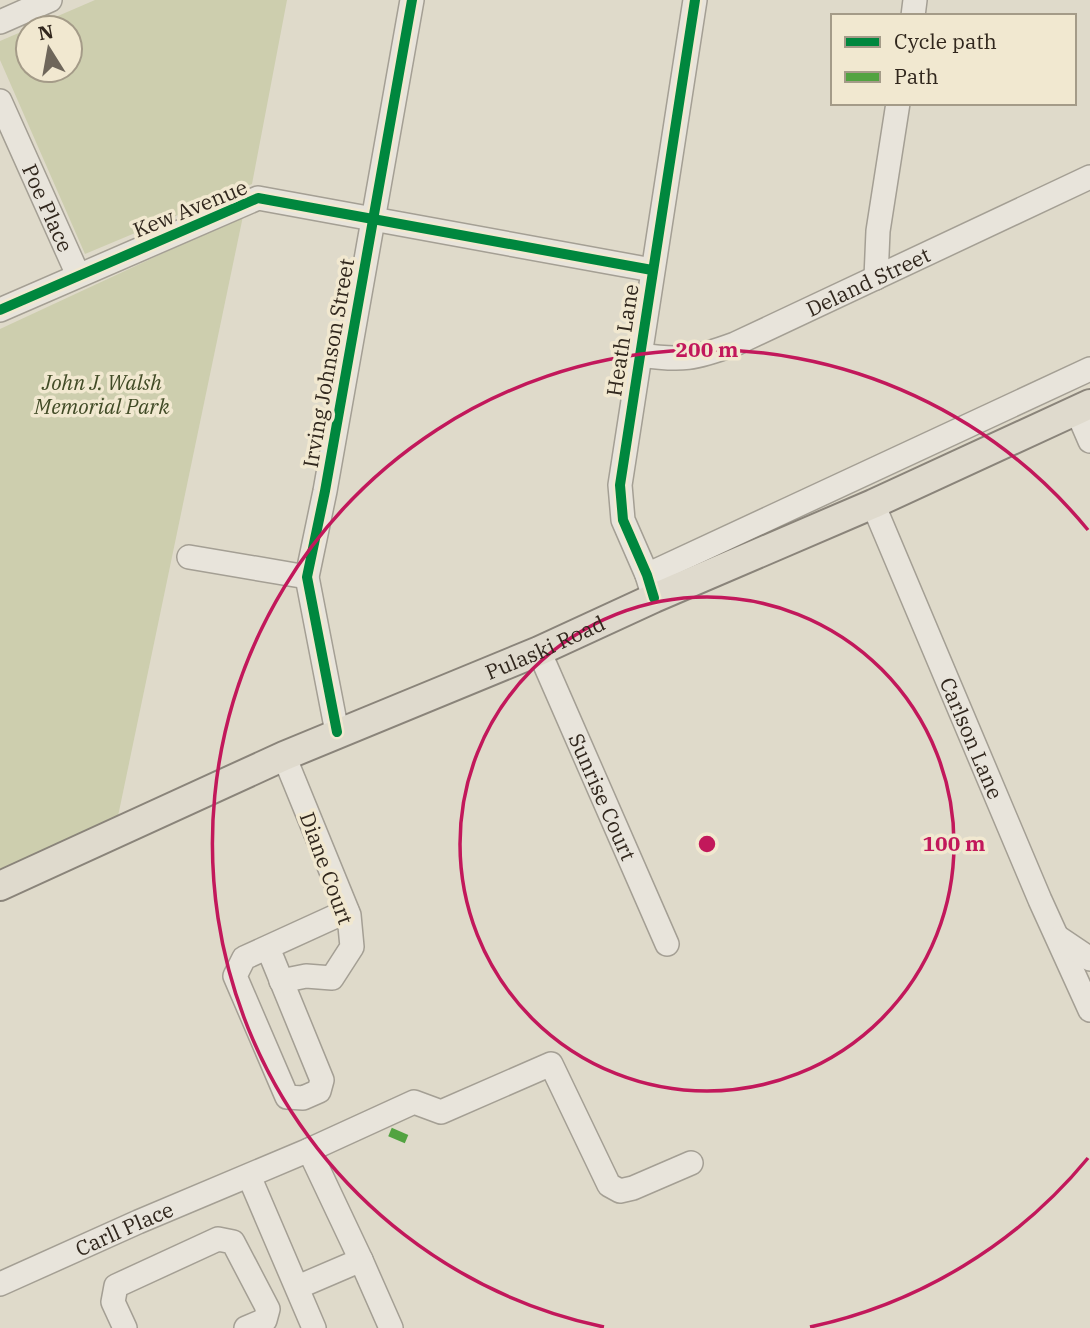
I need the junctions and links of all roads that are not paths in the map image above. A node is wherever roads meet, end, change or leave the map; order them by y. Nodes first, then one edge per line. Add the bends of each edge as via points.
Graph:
1 (50, 0) edge
2 (412, 0) edge
3 (695, 0) edge
4 (0, 22) edge
5 (0, 101) edge
6 (898, 105) edge
7 (1090, 177) edge
8 (373, 218) junction
9 (652, 270) junction
10 (78, 275) junction
11 (876, 278) junction
12 (0, 310) edge
13 (639, 355) junction
14 (1090, 369) edge
15 (1083, 407) edge
16 (1090, 441) edge
17 (873, 504) junction
18 (189, 557) dead end
19 (307, 577) junction
20 (650, 587) junction
21 (539, 651) junction
22 (337, 732) junction
23 (284, 755) junction
24 (0, 887) edge
25 (347, 911) junction
26 (1059, 938) junction
27 (667, 944) dead end
28 (268, 948) junction
29 (1090, 959) edge
30 (281, 981) junction
31 (1090, 1010) edge
32 (309, 1150) junction
33 (691, 1163) dead end
34 (249, 1176) junction
35 (361, 1260) junction
36 (0, 1284) edge
37 (298, 1287) junction
38 (125, 1328) edge
39 (246, 1328) edge
40 (314, 1328) edge
41 (391, 1328) edge

1 - 4 street
2 - 8 street, Irving Johnson Street
3 - 9 street, Heath Lane
5 - 10 street, Poe Place
6 - 11 street via 878,230
7 - 11 street, Deland Street
8 - 9 street, Kew Avenue
8 - 10 street, Kew Avenue via 258,198
8 - 19 street, Irving Johnson Street
9 - 13 street, Heath Lane
10 - 12 street, Kew Avenue
11 - 13 street, Deland Street via 700,357
13 - 20 street, Heath Lane via 620,485 624,520
14 - 20 street
15 - 16 street
15 - 17 main road, Pulaski Road
17 - 20 main road, Pulaski Road
17 - 26 street, Carlson Lane
18 - 19 street
19 - 22 street, Irving Johnson Street
20 - 21 main road, Pulaski Road
21 - 22 main road, Pulaski Road
21 - 27 street, Sunrise Court
22 - 23 main road, Pulaski Road
23 - 24 main road, Pulaski Road
23 - 25 street, Diane Court
25 - 28 street
25 - 30 street, Diane Court via 352,947 332,978 306,976
26 - 29 street
26 - 31 street, Carlson Lane
28 - 30 street
28 - 30 street via 244,958 234,976 287,1097 303,1098 319,1091 321,1080
32 - 33 street, Carll Place via 414,1102 441,1112 551,1064 609,1185 620,1191 633,1188
32 - 34 street, Carll Place
32 - 35 street
34 - 36 street, Carll Place
34 - 37 street
35 - 37 street
35 - 41 street
37 - 40 street
38 - 39 street via 113,1301 116,1286 218,1239 233,1242 268,1309 265,1320

